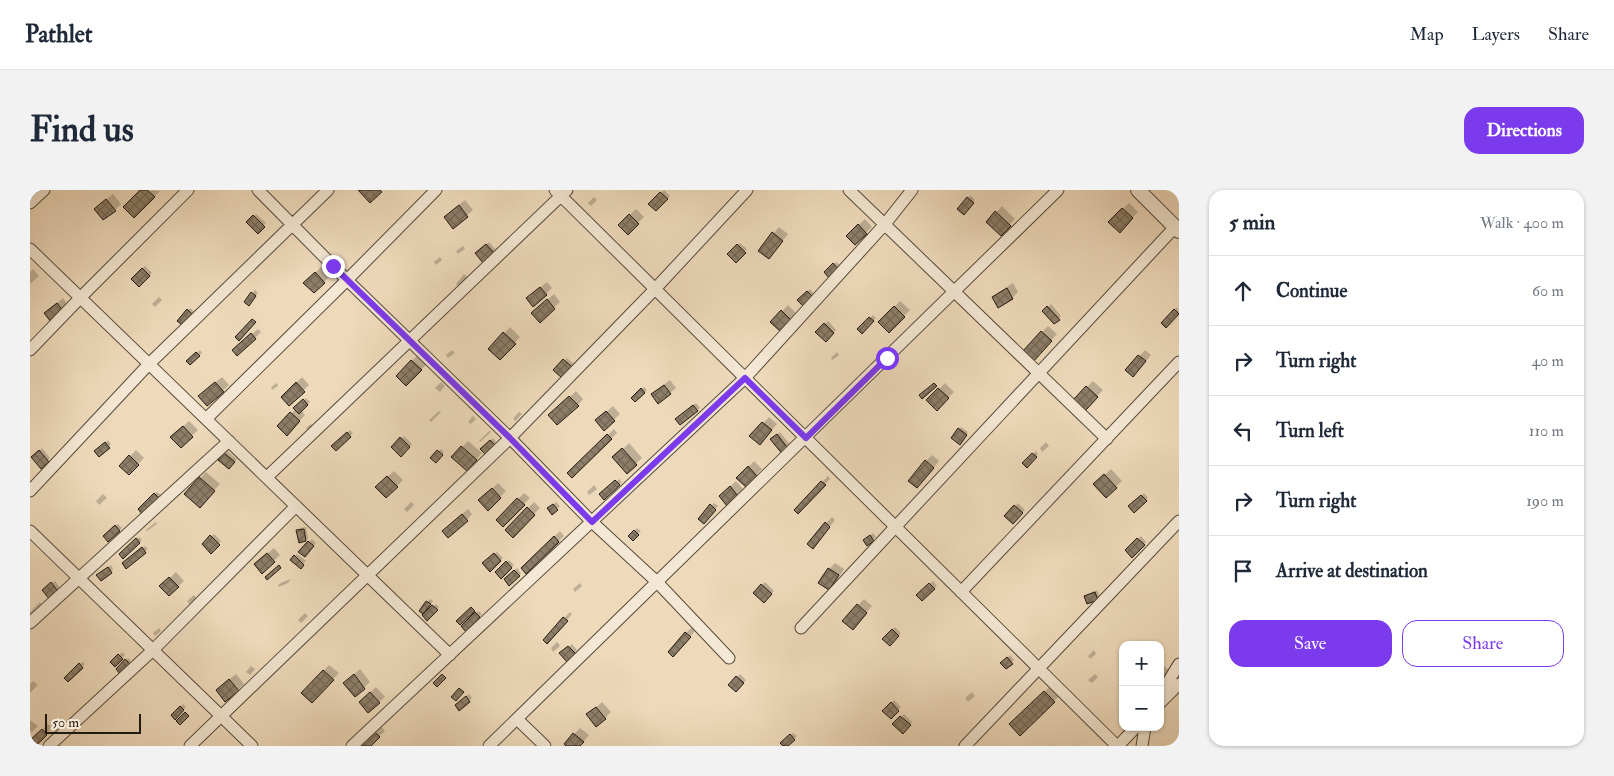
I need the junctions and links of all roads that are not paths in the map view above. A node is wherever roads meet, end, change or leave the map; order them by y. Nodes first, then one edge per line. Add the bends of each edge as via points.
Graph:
1 (44, 190) edge
2 (188, 190) edge
3 (258, 190) edge
4 (328, 190) edge
5 (436, 190) edge
6 (747, 190) edge
7 (849, 190) edge
8 (912, 190) edge
9 (1058, 190) edge
10 (1138, 190) edge
11 (561, 192) edge
12 (30, 203) edge
13 (292, 224) junction
14 (885, 224) junction
15 (1177, 229) edge
16 (30, 249) edge
17 (347, 280) junction
18 (655, 289) junction
19 (954, 292) junction
20 (81, 297) junction
21 (410, 340) junction
22 (30, 350) edge
23 (1179, 362) edge
24 (149, 364) junction
25 (1039, 373) junction
26 (745, 378) junction
27 (206, 419) junction
28 (510, 438) junction
29 (806, 438) junction
30 (1107, 439) junction
31 (229, 441) junction
32 (266, 477) junction
33 (30, 491) edge
34 (296, 506) junction
35 (1179, 521) edge
36 (592, 522) junction
37 (896, 528) junction
38 (30, 531) edge
39 (368, 575) junction
40 (79, 578) junction
41 (657, 582) junction
42 (961, 592) junction
43 (30, 623) edge
44 (801, 628) dead end
45 (153, 650) junction
46 (450, 655) junction
47 (729, 658) dead end
48 (1179, 664) edge
49 (1039, 669) junction
50 (1179, 684) edge
51 (1164, 688) edge
52 (1164, 699) edge
53 (221, 716) junction
54 (517, 719) junction
55 (1132, 731) edge
56 (1144, 731) edge
57 (50, 746) edge
58 (190, 746) edge
59 (252, 746) edge
60 (352, 746) edge
61 (489, 746) edge
62 (544, 746) edge
63 (965, 746) edge
64 (1117, 746) edge
65 (1142, 746) edge

1 - 12 street
2 - 20 street
3 - 13 street
4 - 13 street
5 - 17 street
6 - 18 street
7 - 14 street
8 - 14 street
9 - 19 street
10 - 15 street
11 - 18 street
11 - 21 street
13 - 17 street
13 - 24 street
14 - 19 street
14 - 26 street
15 - 25 street
16 - 20 street
17 - 21 street
17 - 27 street
18 - 26 street
18 - 28 street
19 - 25 street
19 - 29 street
20 - 22 street
20 - 24 street
21 - 28 street
21 - 32 street
23 - 30 street
24 - 27 street
24 - 33 street
25 - 30 street
25 - 37 street
26 - 29 street
26 - 36 street
27 - 31 street
28 - 36 street
28 - 39 street
29 - 37 street
29 - 41 street
30 - 42 street
31 - 32 street
31 - 40 street
32 - 34 street
34 - 39 street
34 - 45 street
35 - 49 street
36 - 41 street
36 - 46 street
37 - 42 street
37 - 44 street
38 - 40 street
39 - 46 street
39 - 53 street
40 - 43 street
40 - 45 street
41 - 47 street
41 - 54 street
42 - 49 street
45 - 53 street
45 - 57 street
46 - 60 street
48 - 51 street
49 - 63 street
49 - 64 street
50 - 52 street
53 - 58 street
53 - 59 street
54 - 61 street
54 - 62 street
55 - 64 street
56 - 65 street

